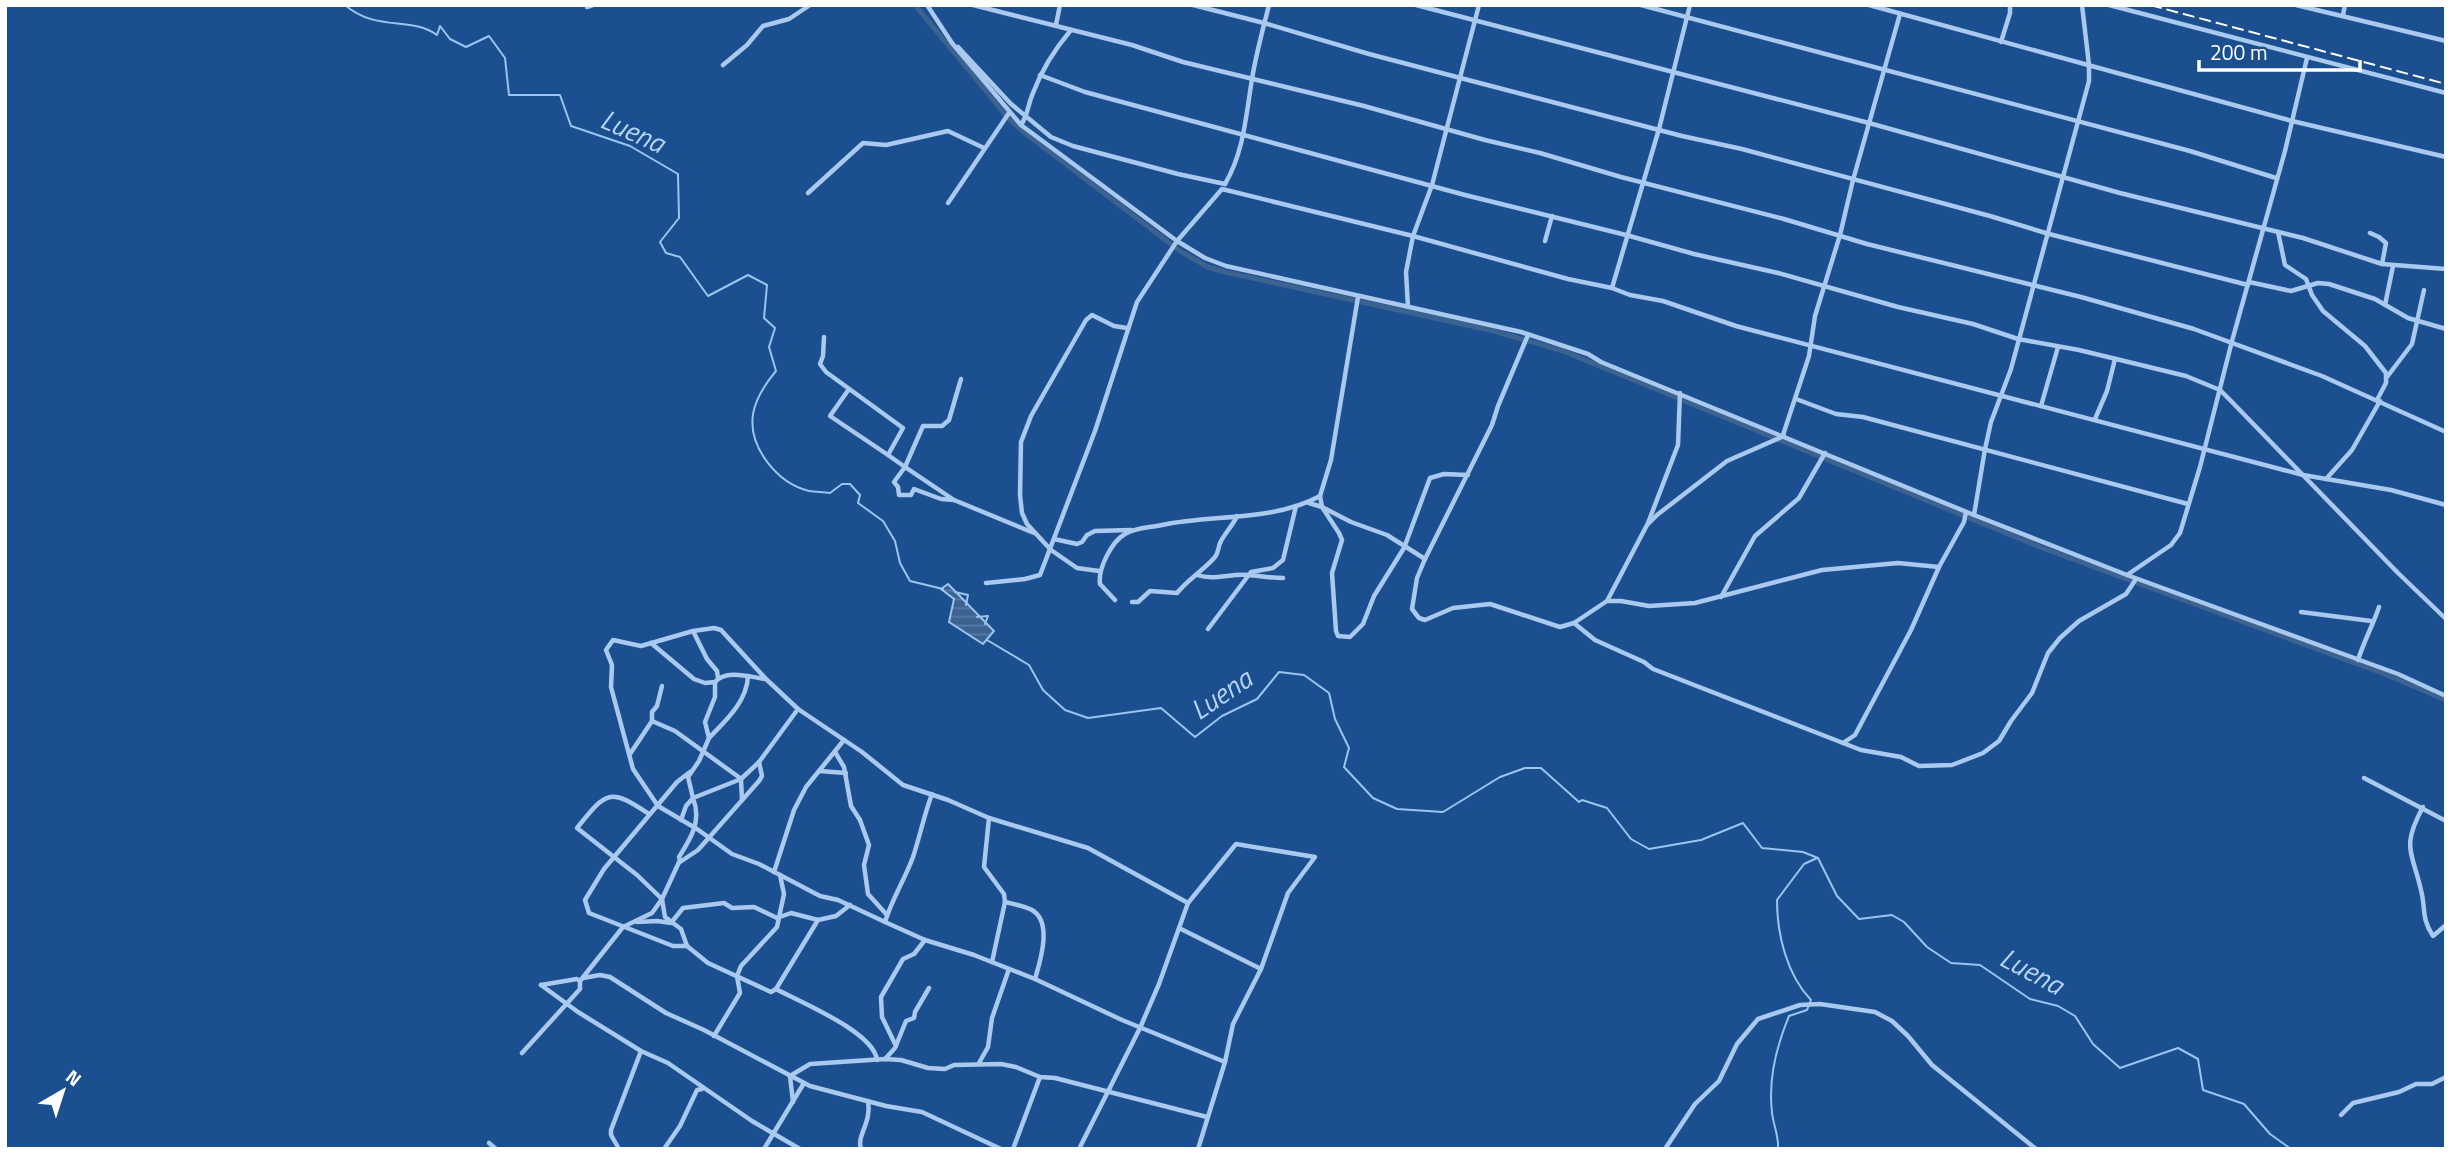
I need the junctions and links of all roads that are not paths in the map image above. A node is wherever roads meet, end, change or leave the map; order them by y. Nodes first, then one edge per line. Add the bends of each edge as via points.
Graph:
1 (810, 5) edge
2 (927, 5) edge
3 (973, 5) edge
4 (1060, 5) edge
5 (1193, 5) edge
6 (1269, 5) edge
7 (1416, 5) edge
8 (1479, 5) edge
9 (1641, 5) edge
10 (1690, 5) edge
11 (1869, 5) edge
12 (2010, 5) edge
13 (2082, 5) edge
14 (2109, 5) edge
15 (2296, 5) edge
16 (2345, 5) edge
17 (1900, 14) junction
18 (2343, 15) junction
19 (1687, 16) junction
20 (1475, 22) junction
21 (1264, 23) junction
22 (1056, 25) junction
23 (1071, 30) junction
24 (2001, 41) junction
25 (2446, 41) edge
26 (952, 43) junction
27 (2307, 58) junction
28 (723, 65) dead end
29 (2089, 65) junction
30 (1885, 69) junction
31 (1672, 72) junction
32 (1040, 75) junction
33 (1459, 76) junction
34 (1252, 79) junction
35 (2446, 93) edge
36 (1009, 113) junction
37 (1026, 118) junction
38 (2078, 121) junction
39 (2292, 121) junction
40 (1869, 123) junction
41 (1021, 125) junction
42 (1446, 129) junction
43 (1659, 129) junction
44 (1243, 135) junction
45 (984, 148) junction
46 (2446, 157) edge
47 (2064, 176) junction
48 (2276, 178) junction
49 (1853, 180) junction
50 (1642, 182) junction
51 (1432, 185) junction
52 (1224, 186) junction
53 (808, 193) dead end
54 (948, 203) dead end
55 (1552, 216) junction
56 (2264, 228) junction
57 (2278, 232) junction
58 (2370, 233) dead end
59 (2049, 234) junction
60 (1626, 235) junction
61 (1840, 235) junction
62 (1413, 236) junction
63 (1177, 241) junction
64 (1545, 241) dead end
65 (2382, 264) junction
66 (2393, 266) junction
67 (2446, 269) edge
68 (2249, 283) junction
69 (2033, 285) junction
70 (1824, 286) junction
71 (2309, 286) junction
72 (1612, 288) junction
73 (2424, 290) dead end
74 (1358, 297) junction
75 (2385, 305) junction
76 (1408, 307) junction
77 (2417, 320) junction
78 (1127, 328) junction
79 (2446, 329) edge
80 (1528, 335) junction
81 (824, 337) dead end
82 (2018, 339) junction
83 (2232, 341) junction
84 (1811, 345) junction
85 (2058, 347) junction
86 (2115, 359) junction
87 (2387, 377) junction
88 (961, 380) dead end
89 (849, 389) junction
90 (2220, 390) junction
91 (1680, 393) junction
92 (2000, 395) junction
93 (1796, 399) junction
94 (2379, 400) junction
95 (2041, 406) junction
96 (2095, 419) junction
97 (2446, 432) edge
98 (1784, 436) junction
99 (2204, 448) junction
100 (1984, 449) junction
101 (1825, 453) junction
102 (888, 455) junction
103 (905, 467) junction
104 (1468, 475) junction
105 (2304, 475) junction
106 (2326, 479) junction
107 (1320, 496) junction
108 (954, 500) junction
109 (1308, 503) junction
110 (2188, 504) junction
111 (2446, 505) edge
112 (1296, 506) junction
113 (1322, 507) junction
114 (1966, 512) junction
115 (1974, 515) junction
116 (1237, 516) junction
117 (1647, 525) junction
118 (1135, 529) junction
119 (1038, 534) junction
120 (1054, 539) junction
121 (1404, 548) junction
122 (1051, 550) junction
123 (1424, 559) junction
124 (1940, 567) junction
125 (1099, 571) junction
126 (1197, 575) junction
127 (1249, 575) junction
128 (2127, 575) junction
129 (1283, 578) dead end
130 (2136, 579) junction
131 (986, 583) dead end
132 (1721, 597) junction
133 (1115, 600) dead end
134 (1607, 601) junction
135 (1132, 602) dead end
136 (2379, 607) dead end
137 (2301, 612) dead end
138 (2446, 620) edge
139 (2371, 621) junction
140 (1574, 623) junction
141 (1208, 629) dead end
142 (693, 631) junction
143 (651, 643) junction
144 (2358, 660) junction
145 (748, 676) junction
146 (766, 679) junction
147 (716, 680) junction
148 (662, 686) dead end
149 (2446, 696) edge
150 (798, 709) junction
151 (652, 722) junction
152 (709, 738) junction
153 (844, 740) junction
154 (1843, 743) junction
155 (702, 752) junction
156 (835, 752) junction
157 (630, 754) junction
158 (759, 762) junction
159 (818, 771) junction
160 (690, 772) junction
161 (846, 773) junction
162 (2364, 778) dead end
163 (740, 779) junction
164 (932, 794) junction
165 (693, 798) junction
166 (742, 801) junction
167 (658, 806) junction
168 (2423, 807) junction
169 (649, 814) junction
170 (989, 818) junction
171 (681, 820) junction
172 (2446, 821) edge
173 (696, 828) junction
174 (709, 839) junction
175 (614, 857) junction
176 (679, 863) junction
177 (777, 873) junction
178 (662, 898) junction
179 (1005, 902) junction
180 (1188, 903) junction
181 (850, 905) junction
182 (887, 915) junction
183 (779, 918) junction
184 (818, 920) junction
185 (637, 922) junction
186 (885, 922) junction
187 (671, 923) junction
188 (2446, 925) edge
189 (622, 928) junction
190 (1179, 928) junction
191 (925, 940) junction
192 (687, 946) junction
193 (992, 962) junction
194 (1010, 969) junction
195 (1261, 969) junction
196 (737, 976) junction
197 (1035, 979) junction
198 (582, 980) junction
199 (929, 988) dead end
200 (776, 989) junction
201 (567, 1004) junction
202 (1140, 1028) junction
203 (714, 1035) junction
204 (895, 1047) junction
205 (641, 1051) junction
206 (522, 1053) dead end
207 (885, 1059) junction
208 (877, 1060) junction
209 (901, 1060) junction
210 (1224, 1062) junction
211 (979, 1063) junction
212 (790, 1076) junction
213 (1040, 1077) junction
214 (2446, 1077) edge
215 (804, 1083) junction
216 (703, 1089) junction
217 (1106, 1092) junction
218 (868, 1101) junction
219 (793, 1102) junction
220 (2341, 1115) dead end
221 (1207, 1117) junction
222 (774, 1134) junction
223 (489, 1143) dead end
224 (496, 1149) edge
225 (619, 1149) edge
226 (664, 1149) edge
227 (764, 1149) edge
228 (800, 1149) edge
229 (860, 1149) edge
230 (1002, 1149) edge
231 (1013, 1149) edge
232 (1079, 1149) edge
233 (1198, 1149) edge
234 (1665, 1149) edge
235 (2036, 1149) edge

1 - 28 street via 789,19 764,26
2 - 26 street
3 - 22 street
4 - 22 street
5 - 21 street
6 - 21 street
7 - 20 street
8 - 20 street
9 - 19 street
10 - 19 street
11 - 17 street
12 - 24 street
13 - 29 street
14 - 27 street
15 - 18 street
16 - 18 street
17 - 24 street
17 - 30 street
18 - 25 street
19 - 30 street
19 - 31 street
20 - 31 street
20 - 33 street
21 - 33 street
21 - 34 street
22 - 23 street
23 - 32 street
23 - 34 street
24 - 29 street
26 - 36 street
26 - 37 street
27 - 35 street
27 - 39 street
29 - 38 street
29 - 39 street
30 - 38 street
30 - 40 street
31 - 40 street
31 - 43 street
32 - 37 street
32 - 44 street via 1085,92
33 - 42 street
33 - 43 street
34 - 42 street
34 - 44 street
36 - 41 street
36 - 45 street
37 - 41 street
37 - 52 street via 1065,143
38 - 47 street
38 - 48 street
39 - 46 street
39 - 48 street
40 - 47 street
40 - 49 street
41 - 63 street
42 - 50 street
42 - 51 street
43 - 49 street
43 - 50 street
44 - 51 street
44 - 52 street
45 - 53 street via 948,131 886,145 863,143
45 - 54 street
47 - 56 street
47 - 59 street
48 - 56 street
49 - 59 street
49 - 61 street
50 - 60 street
50 - 61 street
51 - 55 street
51 - 62 street
52 - 62 street
52 - 63 street
55 - 60 street
55 - 64 street
56 - 57 street
56 - 68 street
57 - 65 street
57 - 71 street via 2285,265
58 - 65 street via 2386,243
59 - 68 street
59 - 69 street
60 - 70 street
60 - 72 street
61 - 69 street
61 - 70 street
62 - 72 street
62 - 76 street via 1406,271
63 - 74 street via 1226,266
63 - 78 street via 1141,294
65 - 66 street
66 - 67 street
66 - 75 street
68 - 71 street via 2291,291
68 - 83 street
69 - 82 street
69 - 83 street
70 - 82 street
70 - 84 street
71 - 75 street via 2329,284
71 - 87 street via 2323,312 2365,346
72 - 84 street
73 - 77 street
74 - 76 street
74 - 107 street via 1331,460
75 - 77 street
76 - 80 street
77 - 79 street
77 - 87 street via 2412,344
78 - 119 street via 1093,315 1086,320 1031,416 1021,442 1020,495 1027,524
78 - 120 street
80 - 91 street via 1588,354
80 - 104 street
81 - 89 street via 820,364
82 - 85 street
82 - 92 street
83 - 90 street
83 - 94 street
84 - 92 street
84 - 93 street
85 - 86 street
85 - 95 street
86 - 90 street via 2186,376
86 - 96 street
87 - 94 street
88 - 103 street via 949,420 942,426 923,426
89 - 102 street via 903,428
89 - 102 street via 830,416
90 - 99 street
90 - 105 street
91 - 98 street
91 - 117 street via 1678,445
92 - 95 street
92 - 100 street
93 - 98 street
93 - 100 street via 1836,414
94 - 97 street
94 - 106 street via 2352,450
95 - 96 street
96 - 99 street
98 - 101 street
98 - 117 street via 1727,461
99 - 105 street
99 - 110 street
100 - 110 street
100 - 115 street
101 - 114 street
101 - 132 street via 1800,498 1755,536
102 - 103 street
103 - 108 street
103 - 108 street via 894,482 899,495 911,495 914,489
104 - 121 street via 1430,478
104 - 123 street
105 - 106 street
105 - 138 street
106 - 111 street
107 - 109 street
107 - 113 street
108 - 119 street
109 - 112 street
109 - 113 street
110 - 128 street via 2177,539
112 - 116 street
112 - 127 street via 1283,560
113 - 121 street via 1387,535
113 - 121 street via 1342,540 1332,573 1338,636 1350,637 1363,624 1374,596
114 - 115 street
114 - 124 street
115 - 128 street
116 - 118 street
116 - 126 street via 1216,556
117 - 134 street
118 - 120 street via 1095,531 1077,544
118 - 125 street via 1118,539
119 - 122 street
120 - 122 street
121 - 123 street
122 - 125 street via 1077,568
122 - 131 street via 1040,575
123 - 140 street via 1411,604 1419,618 1490,604 1560,627
124 - 132 street via 1898,563 1822,570
124 - 154 street via 1855,735
125 - 133 street via 1100,584
126 - 127 street
126 - 135 street via 1177,593 1150,592
127 - 129 street
127 - 141 street
128 - 130 street
130 - 144 street
130 - 154 street via 2126,594 2079,621 2060,638 2004,735 1983,753 1957,764 1925,767
132 - 134 street via 1665,606
134 - 140 street
136 - 139 street
137 - 139 street
139 - 144 street
140 - 154 street via 1595,639 1653,668
142 - 143 street
142 - 146 street via 721,630
142 - 147 street via 717,671
143 - 147 street via 694,679
143 - 157 street via 637,646 617,639 606,650
144 - 149 street
145 - 146 street
145 - 147 street
145 - 152 street via 737,707
146 - 150 street
147 - 152 street via 715,698 705,722
148 - 151 street
150 - 153 street
150 - 158 street
151 - 155 street via 675,731
151 - 157 street
152 - 155 street
153 - 156 street
153 - 164 street via 903,785
155 - 160 street
155 - 163 street
156 - 159 street
156 - 161 street
157 - 167 street via 635,774
158 - 163 street
158 - 166 street via 761,779
159 - 161 street
159 - 177 street via 794,810
160 - 165 street
160 - 167 street
161 - 182 street via 851,806 870,847 864,869 868,894
162 - 168 street
163 - 165 street
163 - 166 street
164 - 170 street
164 - 182 street via 913,857
165 - 171 street
165 - 173 street
166 - 174 street
167 - 169 street
167 - 171 street
168 - 172 street
168 - 188 street via 2414,824 2410,854 2426,927 2433,936
169 - 175 street
169 - 175 street via 628,800 605,798 577,828
170 - 179 street via 984,867
170 - 180 street via 1088,848
171 - 173 street
173 - 174 street
173 - 176 street
174 - 176 street
174 - 177 street
175 - 178 street
175 - 189 street via 585,900 593,916
176 - 178 street
177 - 181 street via 820,896
177 - 183 street via 785,890
178 - 185 street via 650,915
178 - 187 street
179 - 193 street
179 - 197 street via 1031,909 1040,917 1045,944
180 - 190 street
180 - 195 street via 1236,844 1315,857 1287,893
181 - 184 street via 836,916
181 - 186 street
182 - 186 street
183 - 184 street via 791,913
183 - 187 street via 754,907 732,908 722,903 683,908
183 - 196 street via 776,929
184 - 200 street
185 - 187 street
185 - 189 street
186 - 191 street
187 - 192 street via 681,929
189 - 192 street via 673,946
189 - 198 street
190 - 195 street
190 - 202 street
191 - 193 street
191 - 204 street via 903,959 881,997 882,1017
192 - 196 street via 705,961
193 - 194 street
194 - 197 street
194 - 211 street via 992,1018 988,1047
195 - 210 street via 1233,1024
196 - 200 street via 768,991
196 - 203 street via 740,993
197 - 202 street
198 - 201 street
198 - 201 street via 541,985
198 - 203 street via 610,977 666,1013
199 - 204 street
200 - 208 street via 837,1018 873,1048
201 - 205 street
201 - 206 street
202 - 210 street
202 - 217 street
203 - 212 street
204 - 207 street
204 - 209 street
205 - 216 street via 668,1063
205 - 225 street via 611,1130
207 - 208 street
207 - 209 street
208 - 212 street via 810,1064
209 - 211 street via 945,1069
210 - 221 street
211 - 213 street via 1016,1067
212 - 215 street
212 - 219 street
213 - 217 street
213 - 231 street
214 - 220 street via 2353,1103
215 - 218 street
215 - 219 street
216 - 222 street
216 - 226 street via 697,1090
217 - 221 street
217 - 232 street
218 - 229 street via 870,1115
218 - 230 street via 922,1112
219 - 222 street
221 - 233 street
222 - 227 street
222 - 228 street
223 - 224 street
234 - 235 street via 1695,1104 1719,1081 1737,1044 1758,1019 1800,1005 1820,1004 1875,1012 1892,1021 1932,1065

